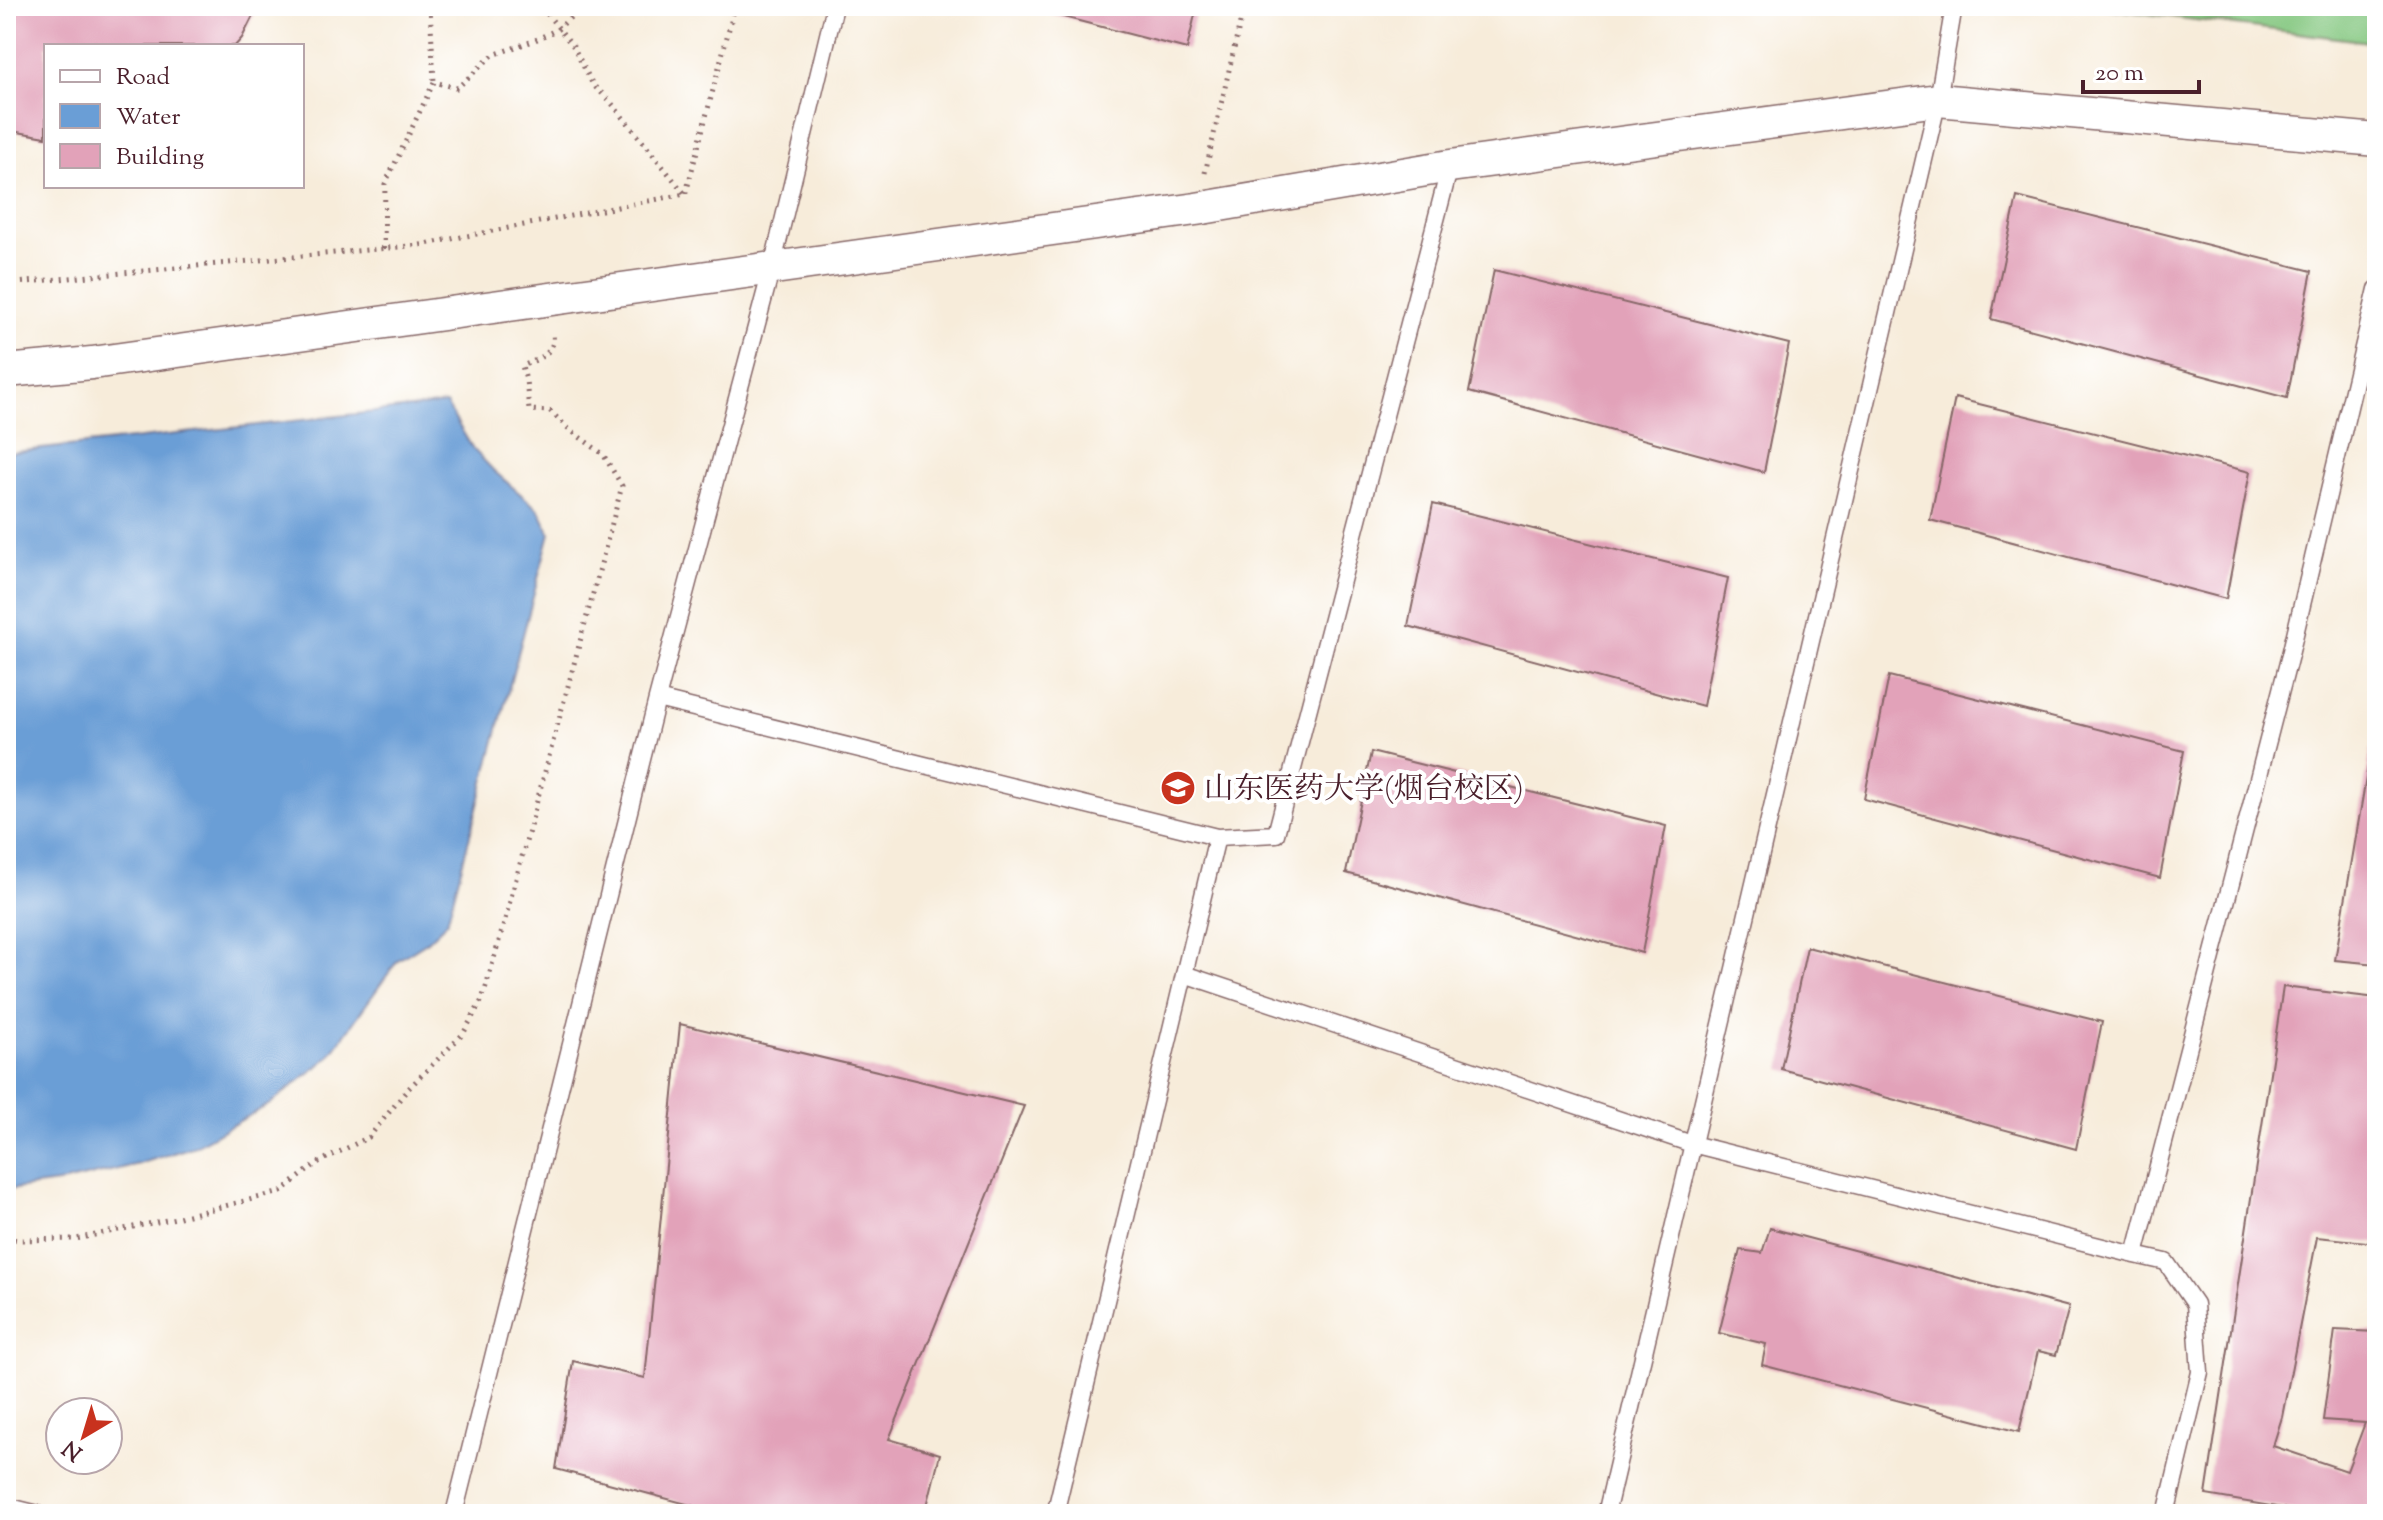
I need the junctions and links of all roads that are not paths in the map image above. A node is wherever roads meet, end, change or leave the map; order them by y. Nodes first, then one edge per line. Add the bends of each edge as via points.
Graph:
1 (835, 6) edge
2 (1954, 6) edge
3 (1938, 100) junction
4 (2377, 140) edge
5 (1450, 166) junction
6 (772, 267) junction
7 (2377, 289) edge
8 (6, 371) edge
9 (657, 699) junction
10 (1217, 837) junction
11 (1184, 974) junction
12 (1692, 1144) junction
13 (2135, 1255) junction
14 (6, 1506) edge
15 (38, 1514) edge
16 (454, 1514) edge
17 (1055, 1514) edge
18 (1606, 1514) edge
19 (2166, 1514) edge

1 - 6 lane
2 - 3 lane
3 - 4 street
3 - 5 street
3 - 12 lane
5 - 6 street via 1196,209
5 - 10 lane via 1276,834
6 - 8 street
6 - 9 lane
7 - 13 lane via 2291,651
9 - 10 lane
9 - 16 lane
10 - 11 lane
11 - 12 lane
11 - 17 lane
12 - 13 lane
12 - 18 lane
13 - 19 lane via 2166,1262 2195,1304 2200,1372
14 - 15 lane

